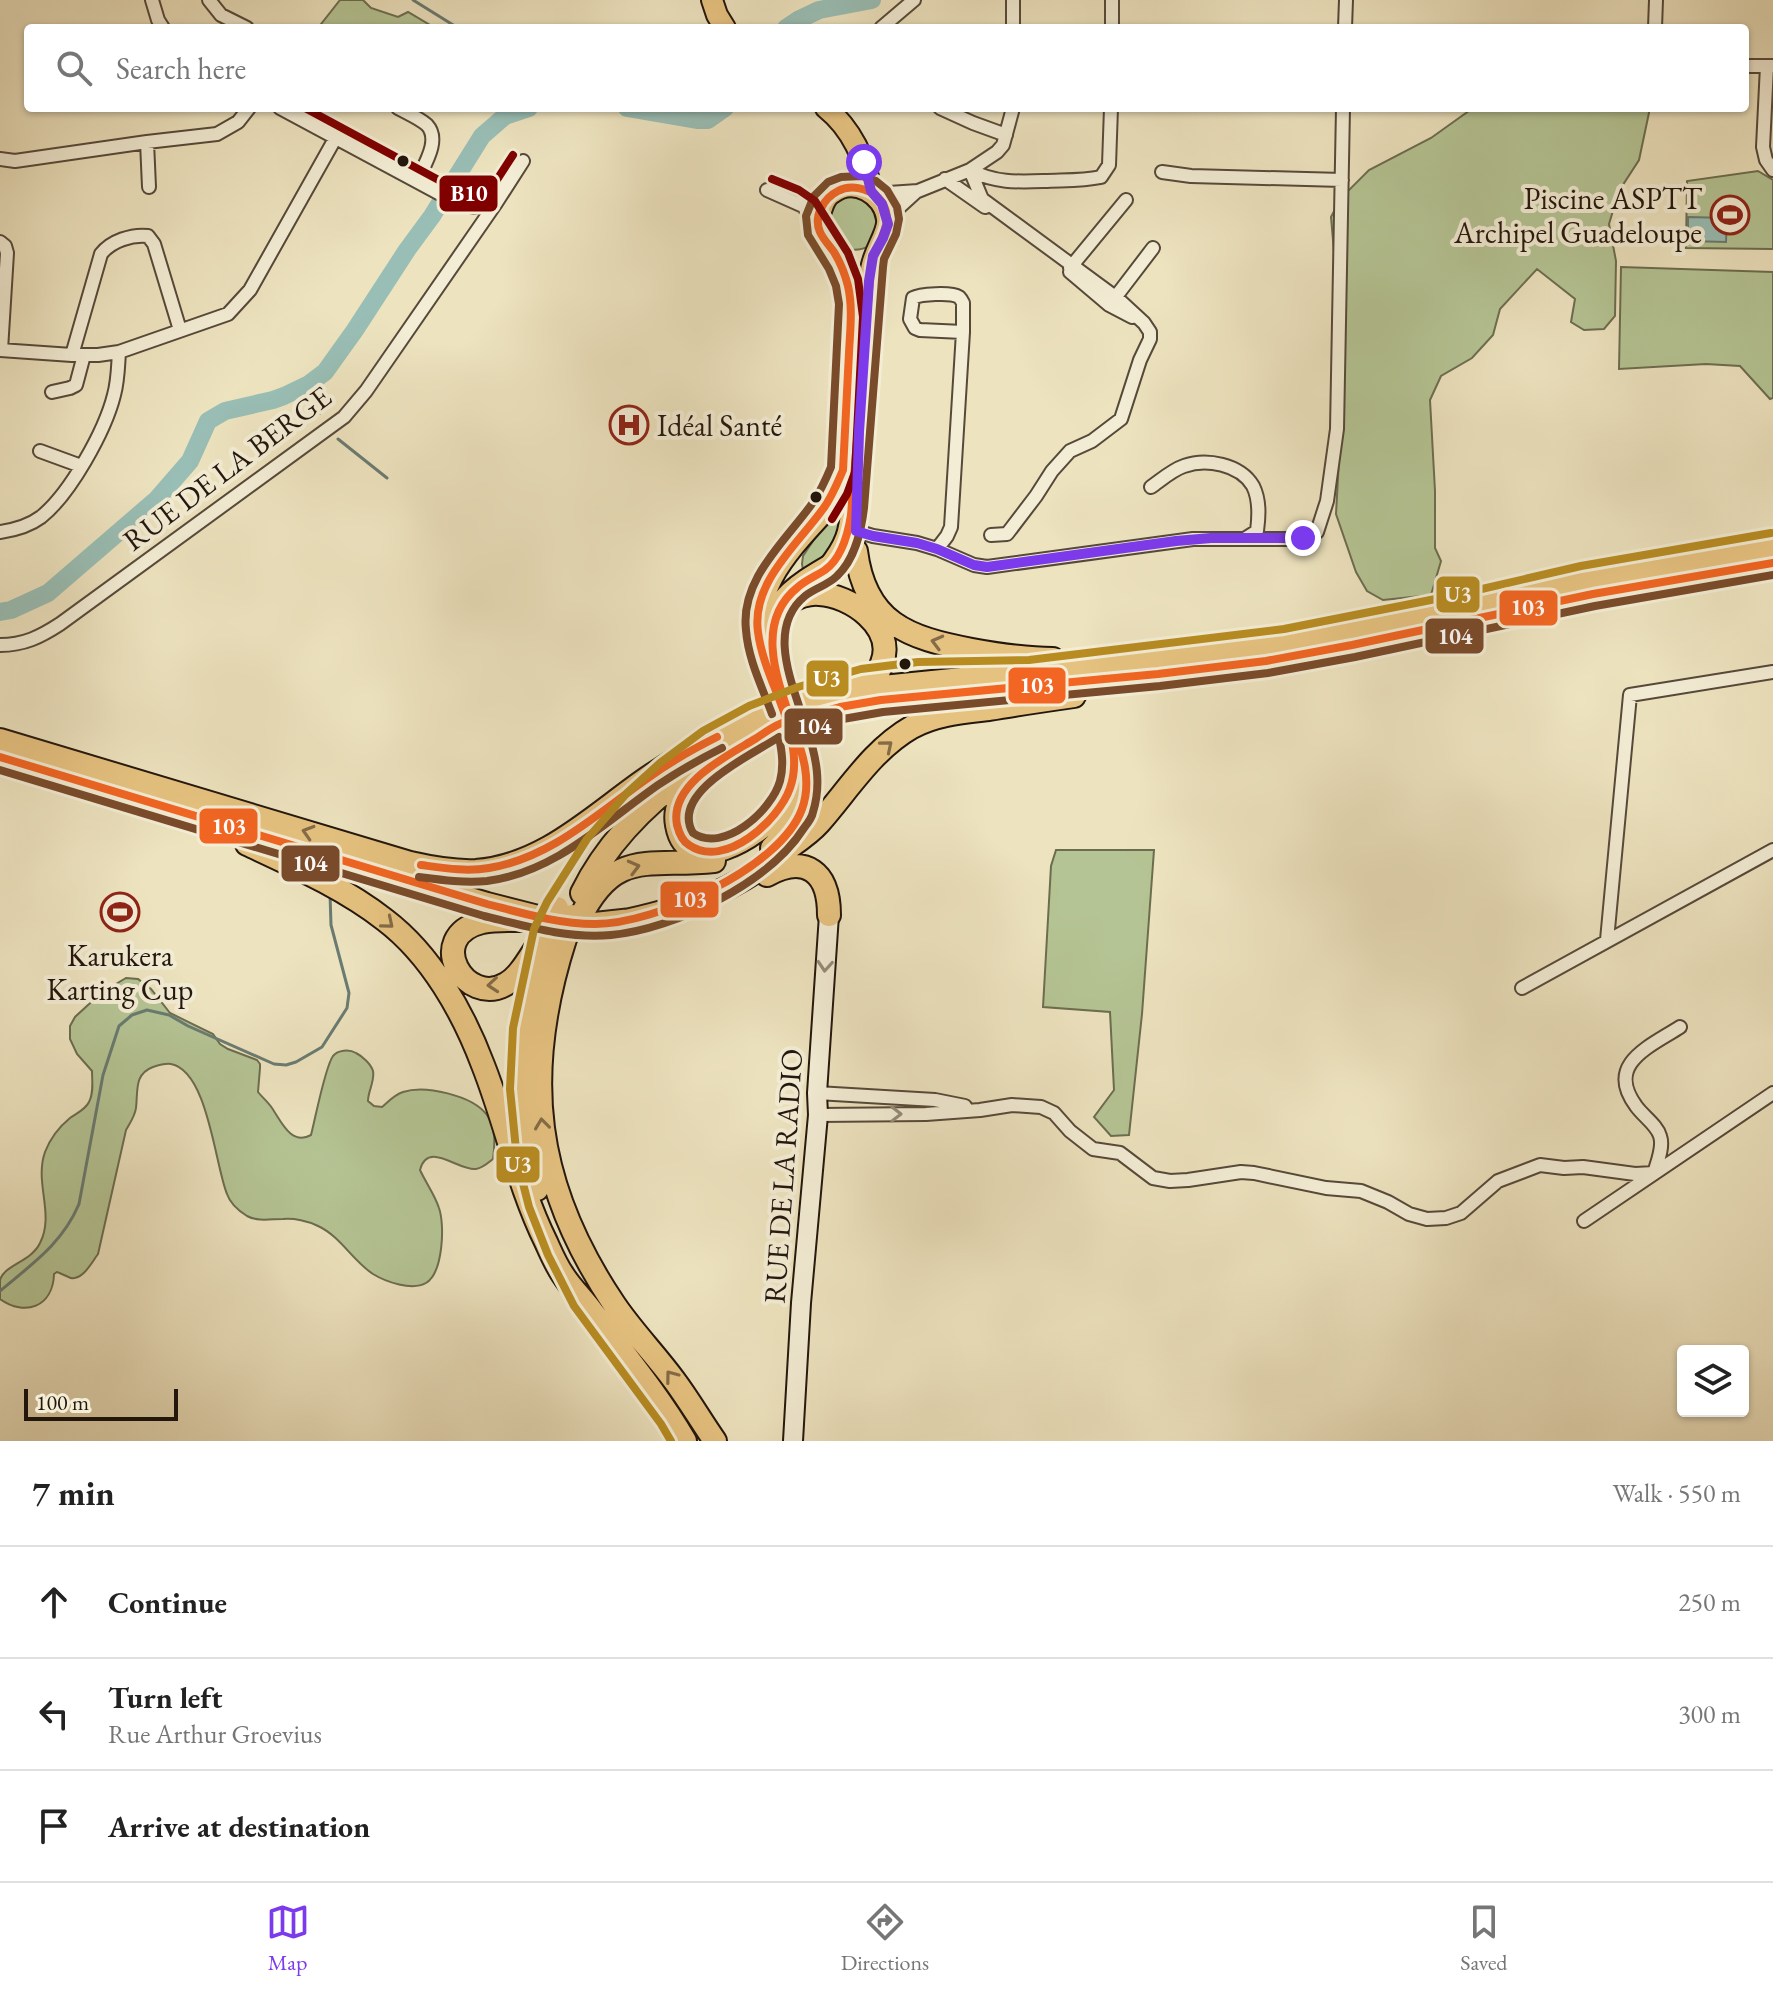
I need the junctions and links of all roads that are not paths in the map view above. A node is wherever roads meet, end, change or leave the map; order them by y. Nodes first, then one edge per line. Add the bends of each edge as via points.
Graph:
1 (152, 0) edge
2 (209, 0) edge
3 (712, 0) edge
4 (914, 0) edge
5 (1013, 0) edge
6 (1112, 0) edge
7 (1346, 0) edge
8 (1656, 0) edge
9 (160, 24) edge
10 (239, 24) edge
11 (723, 24) edge
12 (886, 24) edge
13 (1013, 24) edge
14 (1112, 24) edge
15 (1345, 24) edge
16 (1655, 24) edge
17 (1749, 66) edge
18 (1770, 66) edge
19 (246, 112) edge
20 (288, 112) edge
21 (405, 112) edge
22 (831, 112) edge
23 (949, 112) edge
24 (1012, 112) edge
25 (1111, 112) edge
26 (1343, 112) edge
27 (1006, 135) junction
28 (336, 137) junction
29 (851, 139) junction
30 (147, 142) junction
31 (0, 159) edge
32 (523, 161) dead end
33 (970, 170) junction
34 (1773, 170) edge
35 (1162, 172) dead end
36 (945, 179) junction
37 (1342, 180) junction
38 (417, 181) junction
39 (149, 187) dead end
40 (838, 189) junction
41 (767, 190) dead end
42 (918, 191) junction
43 (872, 192) junction
44 (1126, 200) dead end
45 (496, 203) junction
46 (888, 224) junction
47 (818, 226) junction
48 (0, 242) edge
49 (878, 244) junction
50 (1153, 248) dead end
51 (832, 249) junction
52 (1070, 268) junction
53 (1112, 301) junction
54 (180, 330) junction
55 (963, 332) junction
56 (0, 350) edge
57 (119, 352) junction
58 (78, 355) junction
59 (52, 392) dead end
60 (859, 432) junction
61 (40, 451) dead end
62 (81, 466) junction
63 (1151, 487) dead end
64 (822, 513) junction
65 (0, 532) edge
66 (991, 535) dead end
67 (1246, 538) junction
68 (856, 541) junction
69 (1773, 545) edge
70 (937, 549) junction
71 (1773, 563) edge
72 (827, 569) junction
73 (805, 581) junction
74 (842, 599) junction
75 (776, 614) junction
76 (1479, 619) junction
77 (0, 645) edge
78 (1209, 650) junction
79 (1773, 672) edge
80 (802, 708) junction
81 (773, 718) junction
82 (0, 738) edge
83 (709, 741) junction
84 (802, 749) junction
85 (0, 757) edge
86 (173, 810) junction
87 (1773, 850) edge
88 (829, 915) joint
89 (626, 921) junction
90 (564, 925) junction
91 (1607, 940) junction
92 (1522, 988) dead end
93 (1680, 1027) dead end
94 (817, 1093) junction
95 (1773, 1093) edge
96 (980, 1110) junction
97 (818, 1115) junction
98 (1654, 1173) junction
99 (1584, 1221) dead end
100 (584, 1300) junction
101 (685, 1441) edge
102 (715, 1441) edge
103 (793, 1441) edge

1 - 9 street
2 - 10 street via 221,15
3 - 11 main road
4 - 12 street
5 - 13 street
6 - 14 street
7 - 15 street
8 - 16 street
17 - 18 street
18 - 34 street via 1763,147
19 - 30 street via 217,134
20 - 28 street
21 - 38 street via 429,127 432,136
22 - 29 main road
23 - 27 street
24 - 27 street
25 - 33 street via 1109,165 1101,177 1013,182
26 - 37 street
27 - 33 street via 997,152
28 - 38 street
28 - 54 street via 250,290 228,314
29 - 40 main road via 849,166
29 - 43 main road
30 - 31 street
30 - 39 street
32 - 45 street, RUE DE LA BERGE
33 - 36 street
33 - 52 street via 982,199
35 - 37 street
36 - 42 street
36 - 52 street
37 - 67 street via 1337,429 1327,501 1312,535
38 - 45 street via 455,202 474,207
40 - 43 main road
40 - 47 main road via 823,205
41 - 47 street via 803,206
42 - 43 street
42 - 46 street
43 - 46 main road
44 - 52 street
45 - 77 street, RUE DE LA BERGE via 344,417 60,624 33,640
46 - 49 main road
47 - 51 main road
48 - 56 street via 7,253
49 - 51 main road via 862,254
49 - 60 main road via 869,281
50 - 53 street
51 - 64 main road via 848,283 851,316 843,470
52 - 53 street
53 - 66 street via 1150,332 1121,419 1070,451 1007,534
54 - 57 street
54 - 58 street via 154,244 148,236 138,235 101,254
55 - 55 street via 961,299 913,298 910,319 915,328
55 - 70 street via 951,527
56 - 58 street
57 - 58 street
57 - 62 street via 114,395
58 - 59 street via 76,385
60 - 68 main road
60 - 72 main road via 849,528
61 - 62 street
62 - 65 street via 40,518
63 - 67 street via 1192,464 1216,463 1240,472 1253,487 1259,510 1257,531
64 - 73 highway via 797,557 797,570
64 - 81 highway via 773,573 757,622 793,737 796,757 789,792 780,810 738,844 721,850 690,846 676,821 689,787
67 - 70 street via 1176,541 987,567
68 - 70 street via 890,538
68 - 72 highway
78 -> 68 highway via 1037,659 934,642 901,629 873,604 859,573
69 - 78 highway via 1583,578 1339,632
71 - 76 highway
72 - 73 highway
73 - 74 highway
73 - 75 highway
74 - 75 highway via 802,595
74 - 80 highway via 866,614 881,633 881,668
75 - 84 highway via 773,652
76 - 80 highway via 1264,662
89 -> 76 highway via 711,897 778,858 819,823 879,752 927,720 1312,663
78 - 80 highway via 883,687
79 - 91 street via 1630,695
80 - 81 highway, bridge
81 - 83 highway
81 - 90 highway via 657,799 602,858
83 -> 82 highway via 548,849 477,871 410,863
83 - 90 highway via 611,828 585,863
84 - 89 highway via 805,800 773,847 747,869 695,898
90 -> 84 highway via 602,882 628,867 715,861 745,852 769,833 794,799 803,771
85 - 86 highway
86 - 90 highway
86 -> 100 highway via 356,900 414,947 436,975 483,1063 515,1167 546,1242
87 - 91 street
88 - 89 highway via 820,876 795,865 696,907
88 -> 94 street, RUE DE LA RADIO
89 - 90 highway
90 -> 100 highway via 525,1030 522,1089 540,1203
102 -> 90 highway via 616,1308 556,1191 545,1148 539,1080 543,1025
91 - 92 street
93 - 98 street via 1636,1057 1625,1073 1629,1096 1661,1137
94 - 96 street via 935,1100
94 - 97 street, RUE DE LA RADIO
95 - 98 street
97 -> 96 street
96 - 98 street via 1041,1107 1093,1149 1120,1153 1153,1178 1254,1173 1361,1191 1427,1219 1461,1213 1498,1181 1540,1165
97 - 103 street, RUE DE LA RADIO
98 - 99 street
100 - 101 highway

